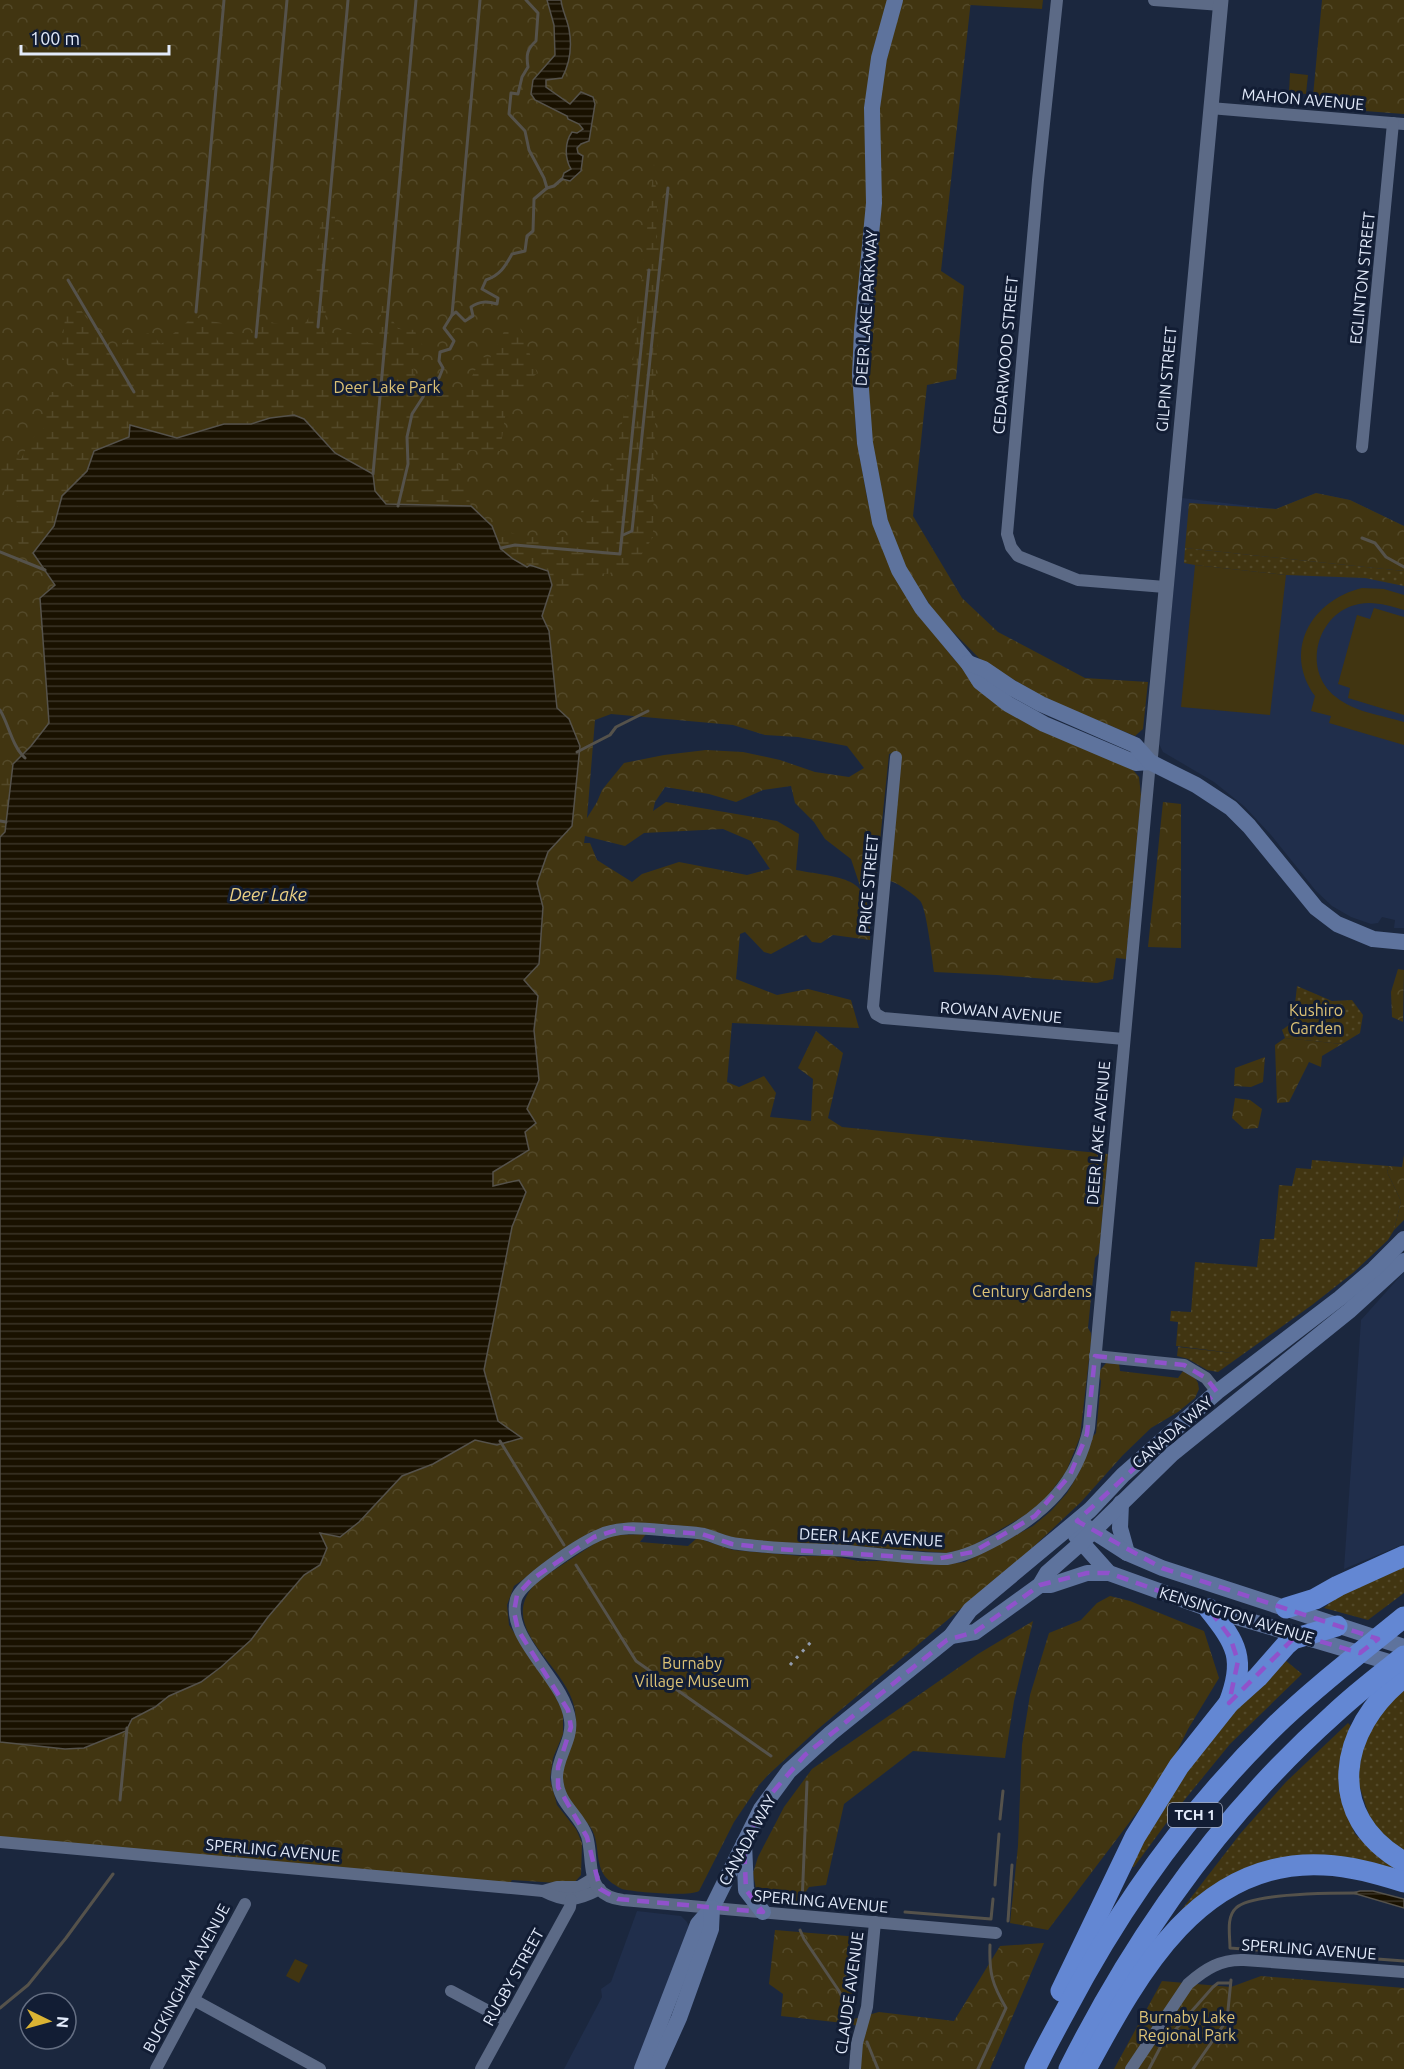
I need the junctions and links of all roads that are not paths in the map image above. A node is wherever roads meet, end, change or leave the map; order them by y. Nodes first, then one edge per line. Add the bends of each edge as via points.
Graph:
1 (895, 0) edge
2 (1154, 0) edge
3 (1057, 2) edge
4 (1221, 2) edge
5 (1210, 108) junction
6 (1398, 124) edge
7 (1362, 447) dead end
8 (1166, 587) junction
9 (896, 757) dead end
10 (1150, 762) junction
11 (1404, 942) edge
12 (876, 1014) joint
13 (1124, 1039) junction
14 (1404, 1239) edge
15 (1404, 1262) edge
16 (1095, 1356) junction
17 (1217, 1392) junction
18 (1121, 1503) junction
19 (1073, 1524) junction
20 (1087, 1537) junction
21 (1127, 1553) junction
22 (1404, 1556) edge
23 (1109, 1573) junction
24 (1041, 1585) junction
25 (1286, 1608) junction
26 (1209, 1609) junction
27 (1404, 1617) edge
28 (1341, 1634) junction
29 (951, 1636) junction
30 (1302, 1636) junction
31 (1404, 1647) edge
32 (1404, 1656) edge
33 (1404, 1666) edge
34 (1404, 1677) edge
35 (1229, 1703) junction
36 (0, 1842) edge
37 (744, 1842) junction
38 (1404, 1862) edge
39 (1404, 1882) edge
40 (597, 1884) junction
41 (543, 1891) junction
42 (571, 1900) junction
43 (245, 1904) dead end
44 (712, 1908) junction
45 (763, 1912) junction
46 (875, 1922) junction
47 (996, 1933) dead end
48 (1404, 1972) edge
49 (451, 1990) dead end
50 (194, 2000) junction
51 (507, 2021) junction
52 (1038, 2063) edge
53 (156, 2069) edge
54 (320, 2069) edge
55 (481, 2069) edge
56 (642, 2069) edge
57 (656, 2069) edge
58 (855, 2069) edge
59 (1069, 2069) edge
60 (1086, 2069) edge
61 (1131, 2069) edge

1 - 10 main road, DEER LAKE PARKWAY via 879,58 872,108 874,203 860,375 861,418 880,522 899,570 922,608 968,663 1041,704 1135,745
2 - 4 street
3 - 8 street, CEDARWOOD STREET via 1007,534 1011,547 1024,559 1078,580
4 - 5 street, GILPIN STREET
5 - 6 street, MAHON AVENUE
5 - 8 street, GILPIN STREET
6 - 7 street, EGLINTON STREET
8 - 10 street, GILPIN STREET
9 - 12 street, PRICE STREET via 873,1007
10 - 11 main road, DEER LAKE PARKWAY via 1231,808 1316,908 1337,924 1373,939
10 - 13 street, DEER LAKE AVENUE
12 - 13 street, ROWAN AVENUE via 883,1018
13 - 16 street, DEER LAKE AVENUE
14 - 17 main road, CANADA WAY via 1340,1298
15 - 18 main road, CANADA WAY via 1172,1454
16 - 17 street via 1184,1365 1206,1378
16 - 40 street, DEER LAKE AVENUE via 1089,1428 1070,1476 1035,1516 973,1552 936,1559 777,1548 732,1544 702,1534 630,1527 594,1537 524,1586 516,1600 516,1623 568,1710 571,1727 558,1767 558,1786 565,1806 587,1837
17 - 19 main road, CANADA WAY
18 - 20 main road, CANADA WAY
18 - 21 main road via 1120,1528
19 - 20 main road
19 - 29 main road, CANADA WAY via 970,1610
20 - 21 main road, KENSINGTON AVENUE
20 - 23 main road, KENSINGTON AVENUE
20 - 24 main road, CANADA WAY via 1047,1573
21 - 25 main road, KENSINGTON AVENUE
22 - 25 highway via 1315,1599
23 - 24 main road via 1087,1573
23 - 26 main road, KENSINGTON AVENUE
24 - 29 main road, CANADA WAY via 975,1632
25 - 28 main road, KENSINGTON AVENUE
26 - 30 main road, KENSINGTON AVENUE
26 - 35 highway via 1230,1636 1238,1661 1237,1683
27 - 52 highway, TCH 1 via 1274,1727 1185,1826 1119,1916
28 - 30 highway
28 - 31 main road, KENSINGTON AVENUE
28 - 33 main road, KENSINGTON AVENUE
29 - 37 main road, CANADA WAY via 789,1771 761,1809
30 - 35 highway via 1286,1645
32 - 59 highway, TCH 1 via 1294,1751 1204,1852 1147,1930
34 - 38 highway via 1379,1701 1363,1725 1350,1756 1349,1776 1354,1810 1363,1828 1383,1849
35 - 52 highway via 1179,1766 1135,1837 1063,1985
36 - 41 street, SPERLING AVENUE
37 - 44 main road, CANADA WAY
37 - 45 main road via 746,1890
39 - 60 highway via 1343,1867 1300,1865 1245,1877 1226,1887 1182,1921 1164,1944
40 - 41 street, SPERLING AVENUE
40 - 42 street via 587,1896
40 - 44 street, SPERLING AVENUE via 612,1898
41 - 42 street, SPERLING AVENUE
42 - 51 street, RUGBY STREET
43 - 50 street, BUCKINGHAM AVENUE
44 - 45 street, SPERLING AVENUE
44 - 56 main road, CANADA WAY via 698,1924
44 - 57 main road, CANADA WAY via 711,1929
45 - 46 street, SPERLING AVENUE
46 - 47 street, SPERLING AVENUE
46 - 58 street, CLAUDE AVENUE via 867,2007
48 - 61 street, SPERLING AVENUE via 1236,1959 1213,1965 1188,1984
49 - 51 street
50 - 53 street, BUCKINGHAM AVENUE
50 - 54 street
51 - 55 street, RUGBY STREET

